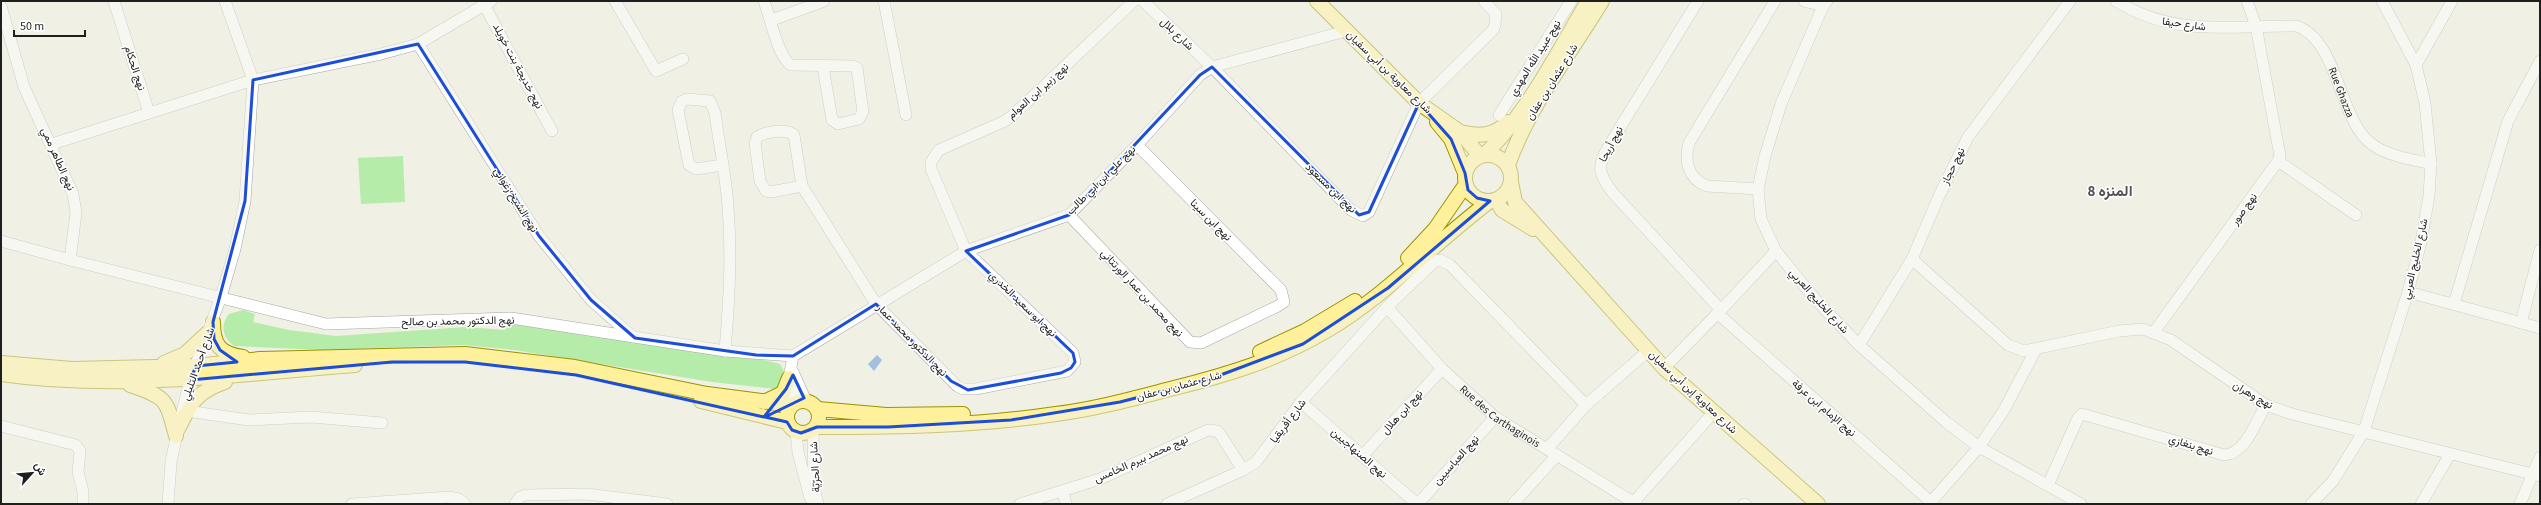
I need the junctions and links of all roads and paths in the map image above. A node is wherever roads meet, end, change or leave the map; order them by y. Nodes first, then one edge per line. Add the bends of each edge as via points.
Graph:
1 (114, 1) edge
2 (225, 1) edge
3 (615, 1) edge
4 (764, 1) edge
5 (824, 1) edge
6 (884, 1) edge
7 (1134, 1) edge
8 (1143, 1) edge
9 (1317, 1) edge
10 (1484, 1) edge
11 (1571, 1) edge
12 (1588, 1) edge
13 (1602, 1) edge
14 (1698, 1) edge
15 (1775, 1) edge
16 (1804, 1) edge
17 (2070, 1) edge
18 (2116, 1) edge
19 (2247, 1) edge
20 (2382, 1) edge
21 (2452, 1) edge
22 (486, 2) edge
23 (1825, 4) edge
24 (1, 6) edge
25 (772, 20) junction
26 (2256, 26) junction
27 (1346, 31) junction
28 (418, 44) junction
29 (683, 59) dead end
30 (2540, 61) edge
31 (2416, 65) junction
32 (1212, 66) junction
33 (823, 67) junction
34 (253, 80) junction
35 (1419, 103) junction
36 (1521, 110) junction
37 (1429, 112) junction
38 (149, 113) junction
39 (906, 115) dead end
40 (1499, 115) dead end
41 (552, 131) dead end
42 (1460, 132) junction
43 (52, 144) junction
44 (1136, 145) junction
45 (1483, 155) junction
46 (2278, 161) junction
47 (2431, 164) junction
48 (722, 165) junction
49 (1508, 165) junction
50 (1465, 178) junction
51 (1511, 182) junction
52 (802, 186) junction
53 (1758, 189) junction
54 (1493, 200) junction
55 (1069, 215) junction
56 (2356, 215) dead end
57 (1544, 236) junction
58 (1, 241) edge
59 (966, 250) junction
60 (2540, 250) edge
61 (1776, 251) junction
62 (1912, 259) junction
63 (70, 260) junction
64 (2408, 292) junction
65 (1284, 296) joint
66 (221, 297) junction
67 (876, 304) junction
68 (2454, 304) junction
69 (1387, 306) junction
70 (1719, 312) junction
71 (2521, 323) junction
72 (212, 326) junction
73 (2540, 328) edge
74 (2154, 332) junction
75 (635, 338) junction
76 (1859, 345) junction
77 (2036, 350) junction
78 (725, 351) junction
79 (1648, 351) junction
80 (260, 360) junction
81 (1075, 362) joint
82 (1, 363) edge
83 (154, 366) junction
84 (196, 366) junction
85 (791, 367) junction
86 (1442, 368) junction
87 (1664, 368) junction
88 (1, 374) edge
89 (249, 376) junction
90 (190, 380) junction
91 (121, 382) junction
92 (763, 402) junction
93 (1301, 402) junction
94 (797, 403) junction
95 (1586, 405) junction
96 (2266, 405) junction
97 (818, 409) junction
98 (187, 411) junction
99 (1713, 413) junction
100 (1495, 417) junction
101 (382, 423) dead end
102 (1, 426) edge
103 (792, 427) junction
104 (815, 428) junction
105 (2364, 431) junction
106 (177, 433) junction
107 (1980, 447) junction
108 (1552, 452) junction
109 (2450, 454) junction
110 (1362, 456) junction
111 (2540, 457) edge
112 (1243, 470) junction
113 (2537, 476) edge
114 (2048, 485) junction
115 (1063, 492) junction
116 (83, 504) edge
117 (168, 504) edge
118 (352, 504) edge
119 (465, 504) edge
120 (515, 504) edge
121 (667, 504) edge
122 (812, 504) edge
123 (818, 504) edge
124 (1020, 504) edge
125 (1066, 504) edge
126 (1167, 504) edge
127 (1417, 504) edge
128 (1513, 504) edge
129 (1634, 504) edge
130 (1818, 504) edge
131 (2079, 504) edge
132 (2311, 504) edge
133 (2421, 504) edge
134 (2520, 504) edge

1 - 38 street, نهج الحكام
2 - 34 street
3 - 29 street via 656,71
4 - 25 street
5 - 25 street
6 - 39 street
7 - 59 street, نهج زبير ابن العوام via 1012,116 939,150 935,155 930,169
8 - 32 street, شارع بلال
9 - 27 main road, شارع معاوية بن أبي سفيان
10 - 35 street via 1496,14 1493,30
11 - 40 street, نهج عبيد الله المهدي
12 - 36 main road, شارع عثمان بن عفان
13 - 49 main road, شارع عثمان بن عفان via 1530,117 1515,144
14 - 70 street, نهج أريحا via 1610,144 1601,161 1600,173 1613,193
15 - 53 street via 1686,152 1689,169 1699,183 1707,186
16 - 23 street
17 - 62 street, نهج حجاز via 1968,137
18 - 26 street, شارع حيفا via 2143,16 2182,26
19 - 26 street
20 - 31 street, شارع الخليج العربي
21 - 31 street
22 - 28 street
22 - 41 street, نهج خديجة بنت خويلد
23 - 53 street, شارع الخليج العربي via 1781,104
24 - 43 street, نهج الطاهر ممي via 24,87
25 - 33 street via 787,63
26 - 46 street via 2280,156
26 - 47 street, Rue Ghazza via 2298,26 2315,35 2351,113 2368,141 2387,152
27 - 32 street, نهج علي ابن ابي طالب
27 - 35 main road, شارع معاوية بن أبي سفيان
28 - 34 street
28 - 75 street, نهج الشيخ زغواني via 539,236 591,300
30 - 68 street via 2508,121
31 - 47 street, شارع الخليج العربي via 2425,103
32 - 35 street, نهج ابن مسعود via 1351,210 1359,215 1369,212
32 - 44 street, نهج علي ابن ابي طالب via 1200,75
33 - 33 street via 857,68 862,112 859,119 838,124 832,120
34 - 38 street
34 - 66 street, شارع أحمد التليلي via 245,201
35 - 37 main road, شارع معاوية بن أبي سفيان
36 - 42 main road via 1500,129 1487,135
36 - 45 main road, شارع عثمان بن عفان via 1500,140
37 - 42 main road, شارع معاوية بن أبي سفيان
37 - 50 main road, شارع معاوية إبن أبي سفيان via 1451,138
38 - 43 street
42 - 45 main road, شارع معاوية بن أبي سفيان
43 - 63 street, نهج الطاهر ممي via 70,184 75,204
44 - 55 street, نهج علي ابن ابي طالب
44 - 65 street, نهج ابن سينا via 1281,290
45 - 49 main road via 1498,156
45 - 50 main road via 1468,165
46 - 56 street
46 - 74 street, نهج صور
47 - 64 street, شارع الخليج العربي via 2421,242
48 - 48 street via 715,113 710,101 682,101 678,110 689,164 696,169
48 - 78 street via 730,244
49 - 51 main road, شارع معاوية إبن أبي سفيان
50 - 54 main road, شارع معاوية إبن أبي سفيان via 1468,190 1477,198
50 - 97 main road, شارع عثمان بن عفان via 1435,229 1417,250 1376,287 1305,331 1236,362 1117,393 1011,411 886,415
51 - 54 main road via 1506,193
51 - 57 main road, شارع معاوية إبن أبي سفيان via 1515,202
52 - 52 street, نهج الدكتور محمد عمار via 766,191 760,181 757,137 788,131 794,135
52 - 67 street, نهج الدكتور محمد عمار
53 - 61 street, شارع الخليج العربي via 1762,219
54 - 57 main road, شارع معاوية إبن أبي سفيان via 1502,210
54 - 104 main road, شارع عثمان بن عفان via 1446,235 1388,288 1352,314 1303,344 1240,369 1127,400 1058,414 962,424
55 - 59 street, نهج علي ابن ابي طالب
55 - 65 street, نهج محمد بن عمار الورتتاني via 1190,342 1200,343 1278,306 1284,302
57 - 79 main road, شارع معاوية إبن أبي سفيان
58 - 63 street
59 - 67 street, نهج علي ابن ابي طالب
59 - 81 street, نهج ابو سعيد الخدري via 1073,353
60 - 71 street
61 - 70 street
61 - 76 street, شارع الخليج العربي via 1816,300
62 - 76 street, نهج حجاز
62 - 77 street, نهج وهران via 2008,345 2024,352
63 - 66 street
64 - 68 street
64 - 105 street, شارع الخليج العربي
66 - 72 street, شارع أحمد التليلي
66 - 75 street, نهج الدكتور محمد بن صالح via 326,324 510,318
67 - 81 street, نهج الدكتور محمد عمار via 944,374 963,389 976,390 1061,373 1071,368
67 - 85 street, نهج علي ابن ابي طالب
68 - 71 street
69 - 86 street, Rue des Carthaginois
69 - 93 street, شارع أفريقيا
69 - 95 street, شارع أفريقيا via 1435,261 1444,261
70 - 87 street
70 - 107 street, نهج الإمام ابن عرفة via 1931,502
71 - 73 street
72 - 80 main road via 214,339 220,350 231,355
72 - 83 main road via 185,354
72 - 84 street, شارع أحمد التليلي
74 - 77 street, نهج وهران via 2143,329 2119,331
74 - 96 street, نهج وهران via 2171,340
75 - 78 street, نهج الدكتور محمد بن صالح
76 - 107 street, شارع الخليج العربي via 1912,393
77 - 107 street via 2004,410
78 - 85 street, نهج الدكتور محمد بن صالح
79 - 87 main road, شارع معاوية إبن أبي سفيان
79 - 95 street
80 - 84 main road
80 - 92 main road via 465,354 575,367 707,394
82 - 83 main road via 72,369
83 - 84 main road
84 - 90 street, شارع أحمد التليلي
85 - 92 main road via 783,393
85 - 94 street
86 - 100 street, Rue des Carthaginois
86 - 110 street, نهج ابن هلال
87 - 99 main road, شارع معاوية إبن أبي سفيان
88 - 91 main road via 62,381
89 - 90 main road
89 - 98 main road via 203,391
89 - 103 main road via 392,362 465,362 576,375
90 - 91 main road
90 - 106 street, شارع أحمد التليلي
91 - 106 main road via 152,393 164,401
92 - 94 main road
93 - 110 street, نهج الصنهاجيين
93 - 112 street, شارع أفريقيا via 1259,458
94 - 97 main road
94 - 103 main road via 788,410
95 - 108 street
96 - 105 street, نهج وهران via 2292,414
96 - 114 street, نهج بنغازي via 2243,445 2229,455 2082,414
97 - 104 main road via 820,415
98 - 101 street via 248,420 311,417
98 - 106 main road
99 - 129 street
99 - 130 main road, شارع معاوية إبن أبي سفيان
100 - 108 street, Rue des Carthaginois
100 - 127 street, نهج العباسيين
102 - 116 street via 76,445 80,451 78,472 83,491
103 - 104 main road via 805,433
103 - 122 street, شارع الحرّيّة
104 - 123 street, شارع الحرّيّة via 814,487
105 - 109 street, نهج وهران
105 - 132 street, شارع الخليج العربي via 2333,481
106 - 117 street, شارع أحمد التليلي
107 - 114 street, شارع الخليج العربي
108 - 128 street
108 - 129 street, Rue des Carthaginois
109 - 113 street, نهج وهران
109 - 133 street
110 - 127 street, نهج الصنهاجيين
111 - 113 street
112 - 115 street, نهج محمد بيرم الخامس via 1220,434 1208,430 1100,479
112 - 126 street, شارع أفريقيا
113 - 134 street
114 - 131 street, شارع الخليج العربي
115 - 124 street, نهج محمد بيرم الخامس
115 - 125 street
118 - 119 street via 449,498 459,499
120 - 121 street via 525,495 574,494

